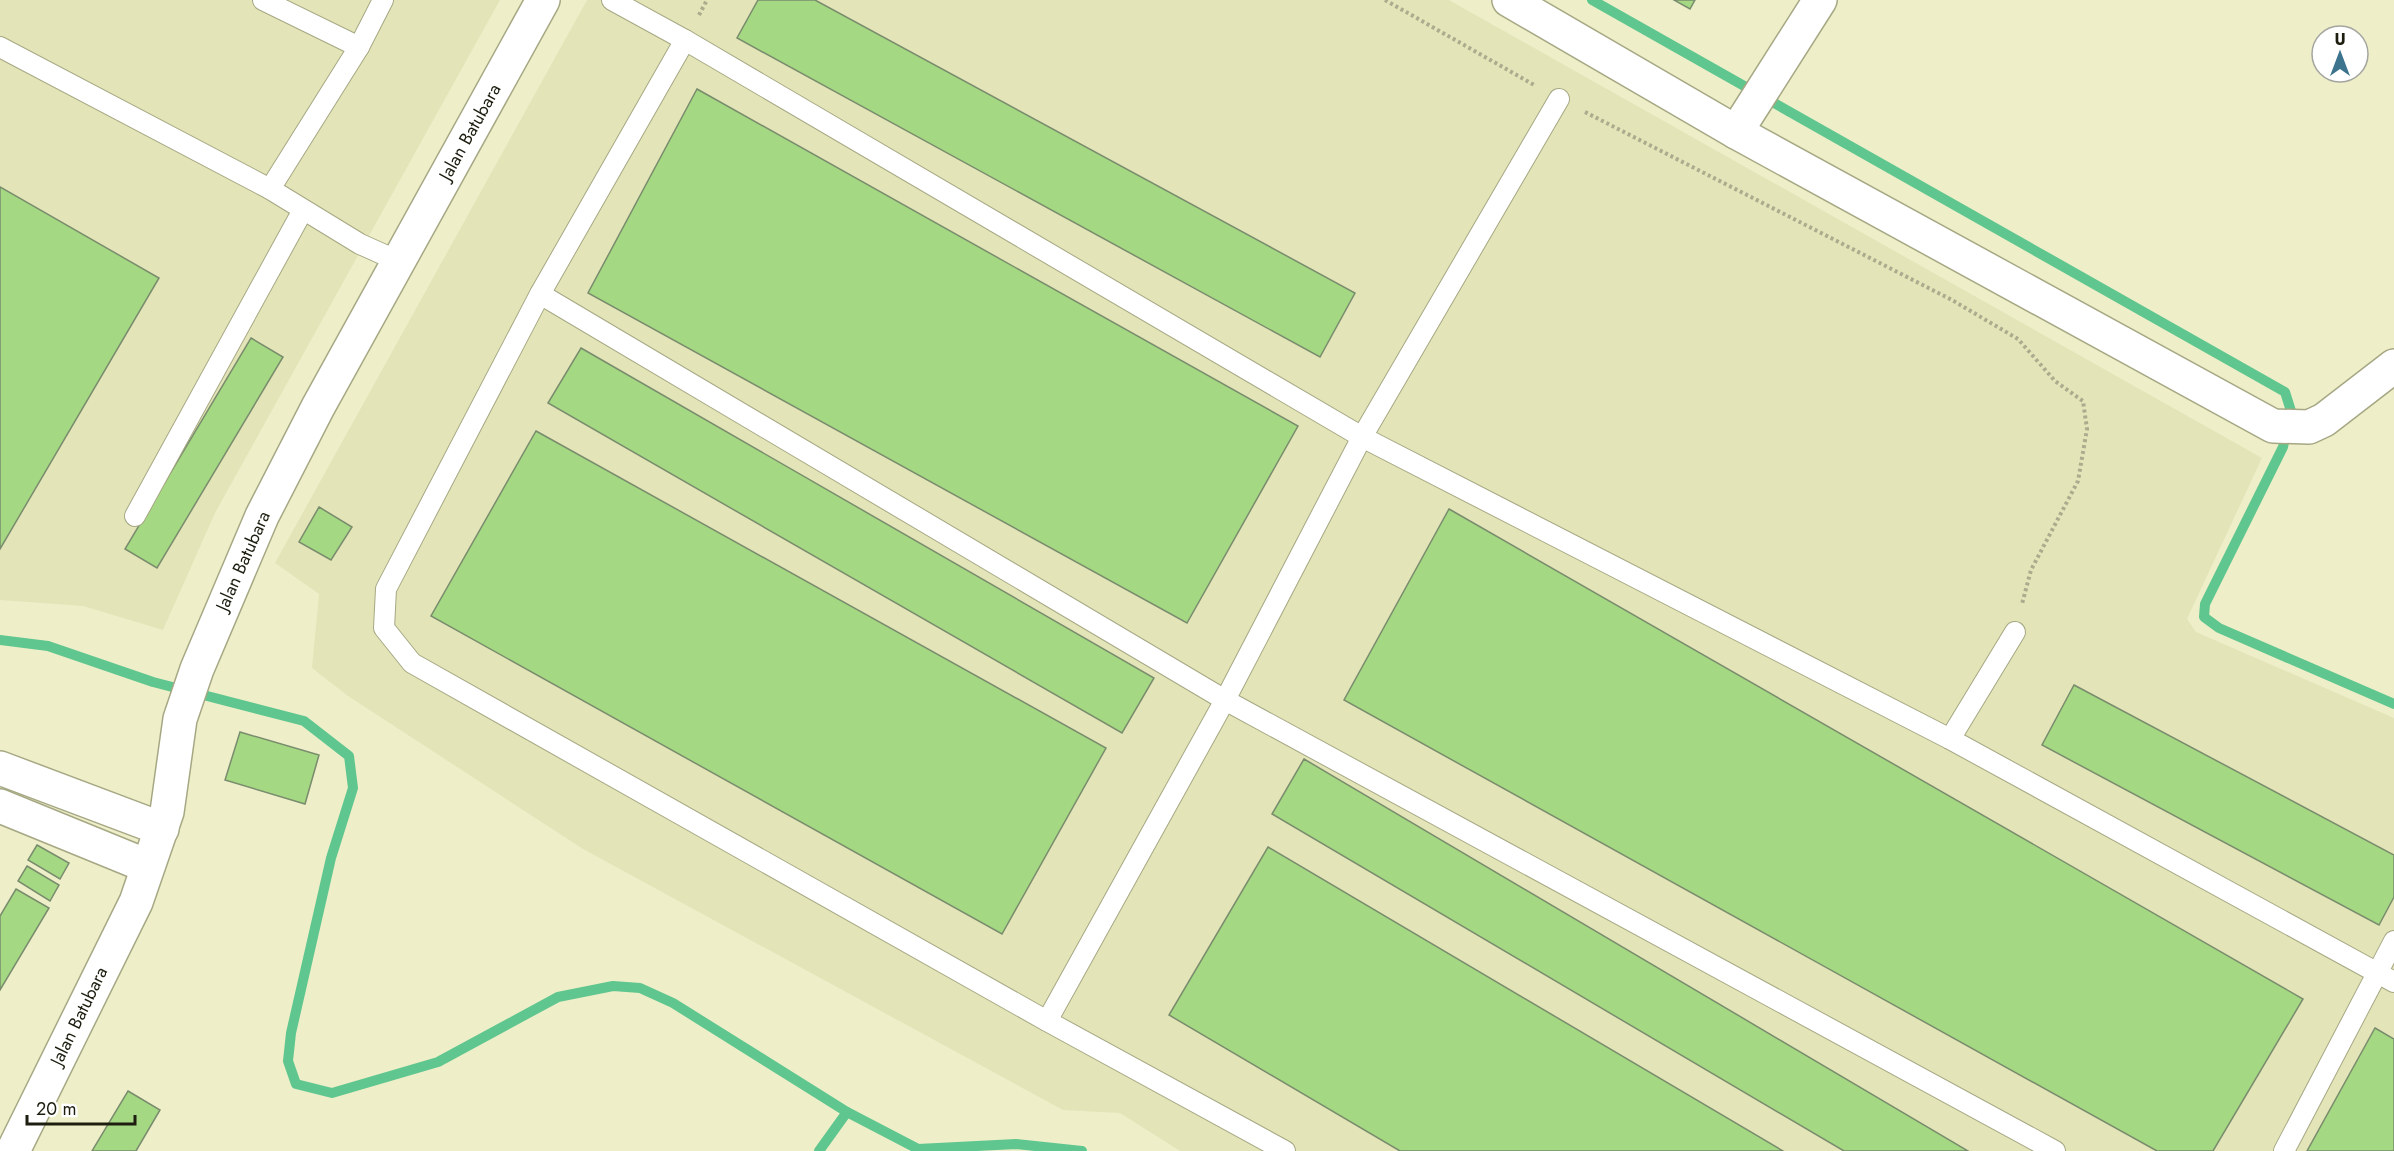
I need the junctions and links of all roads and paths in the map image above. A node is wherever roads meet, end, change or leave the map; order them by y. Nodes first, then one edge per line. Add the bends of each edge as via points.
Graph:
1 (263, 0) edge
2 (383, 0) edge
3 (543, 0) edge
4 (612, 0) edge
5 (1385, 0) edge
6 (1509, 0) edge
7 (1820, 0) edge
8 (685, 40) junction
9 (0, 47) edge
10 (359, 47) junction
11 (1559, 99) junction
12 (1737, 132) junction
13 (270, 189) junction
14 (303, 210) junction
15 (398, 261) junction
16 (540, 294) junction
17 (2394, 366) edge
18 (1362, 437) junction
19 (135, 516) dead end
20 (2015, 632) joint
21 (1225, 700) junction
22 (1950, 739) junction
23 (0, 768) edge
24 (0, 806) edge
25 (162, 829) junction
26 (147, 866) junction
27 (2394, 941) edge
28 (2385, 978) edge
29 (1047, 1021) junction
30 (13, 1151) edge
31 (1285, 1151) edge
32 (2055, 1151) edge
33 (2284, 1151) edge

1 - 10 lane
2 - 10 lane
3 - 15 street, Jalan Batubara
4 - 8 lane
5 - 11 path
6 - 12 street
7 - 12 street
8 - 16 lane
8 - 18 lane
9 - 13 lane
10 - 13 lane
11 - 18 lane
11 - 20 path via 1952,300 2018,339 2055,381 2083,401 2087,429 2078,481 2031,570
12 - 17 street via 2273,426 2309,427 2343,408
13 - 14 lane
14 - 15 lane
14 - 19 lane
15 - 25 street, Jalan Batubara via 262,516 197,669 180,719
16 - 21 lane
16 - 29 lane via 386,590 384,628 412,663
18 - 21 lane
18 - 22 lane
20 - 22 lane
21 - 29 lane
21 - 32 lane
22 - 28 lane
23 - 25 street
24 - 26 street
25 - 26 street, Jalan Batubara
26 - 30 street, Jalan Batubara via 136,902
27 - 28 lane
28 - 33 lane
29 - 31 lane

